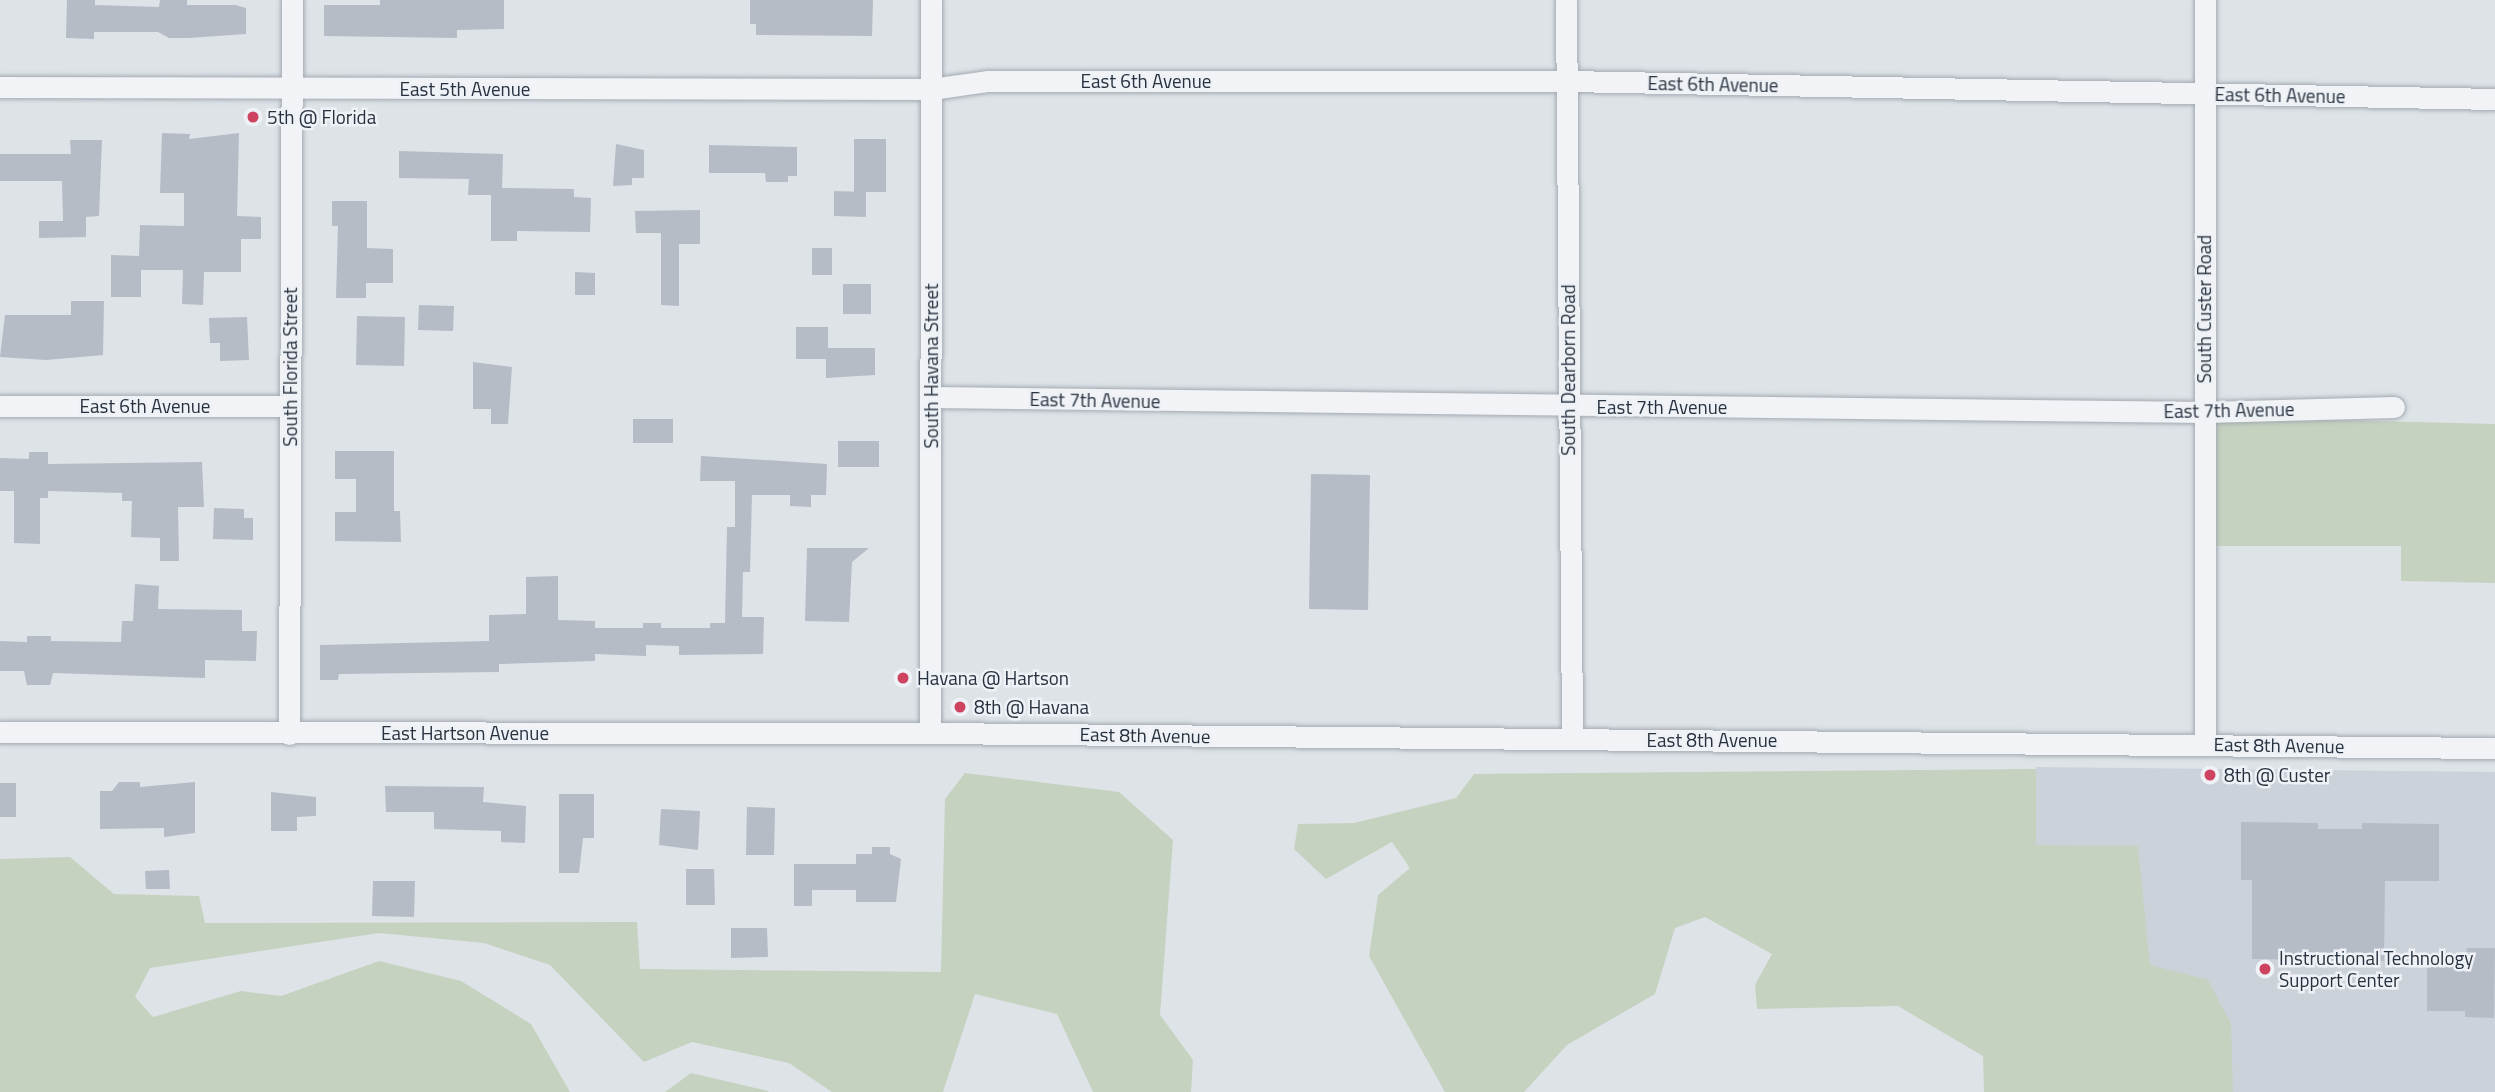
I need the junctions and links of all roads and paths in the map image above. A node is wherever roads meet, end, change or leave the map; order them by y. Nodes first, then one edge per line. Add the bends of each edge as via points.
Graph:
1 (292, 0) edge
2 (931, 0) edge
3 (1566, 0) edge
4 (2205, 0) edge
5 (1567, 81) junction
6 (0, 87) edge
7 (292, 89) junction
8 (931, 89) junction
9 (2204, 93) junction
10 (2495, 99) edge
11 (931, 397) junction
12 (290, 406) junction
13 (0, 407) edge
14 (1569, 407) junction
15 (2394, 407) dead end
16 (2204, 412) junction
17 (0, 732) edge
18 (930, 733) junction
19 (289, 734) junction
20 (1572, 739) junction
21 (2205, 744) junction
22 (2495, 748) edge

1 - 7 street, South Florida Street
2 - 8 street, South Havana Street
3 - 5 street, South Dearborn Road
4 - 9 street, South Custer Road
5 - 8 street, East 6th Avenue via 988,81
5 - 9 street, East 6th Avenue
5 - 14 street, South Dearborn Road
6 - 7 street, East 5th Avenue
7 - 8 street, East 5th Avenue
7 - 12 street, South Florida Street
8 - 11 street, South Havana Street
9 - 10 street, East 6th Avenue
9 - 16 street, South Custer Road
11 - 14 street, East 7th Avenue
11 - 18 street, South Havana Street
12 - 13 street, East 6th Avenue
12 - 19 street, South Florida Street
14 - 16 street, East 7th Avenue
14 - 20 street, South Dearborn Road
15 - 16 street, East 7th Avenue
16 - 21 street, South Custer Road
17 - 19 street, East Hartson Avenue
18 - 19 street, East Hartson Avenue
18 - 20 street, East 8th Avenue
20 - 21 street, East 8th Avenue
21 - 22 street, East 8th Avenue

